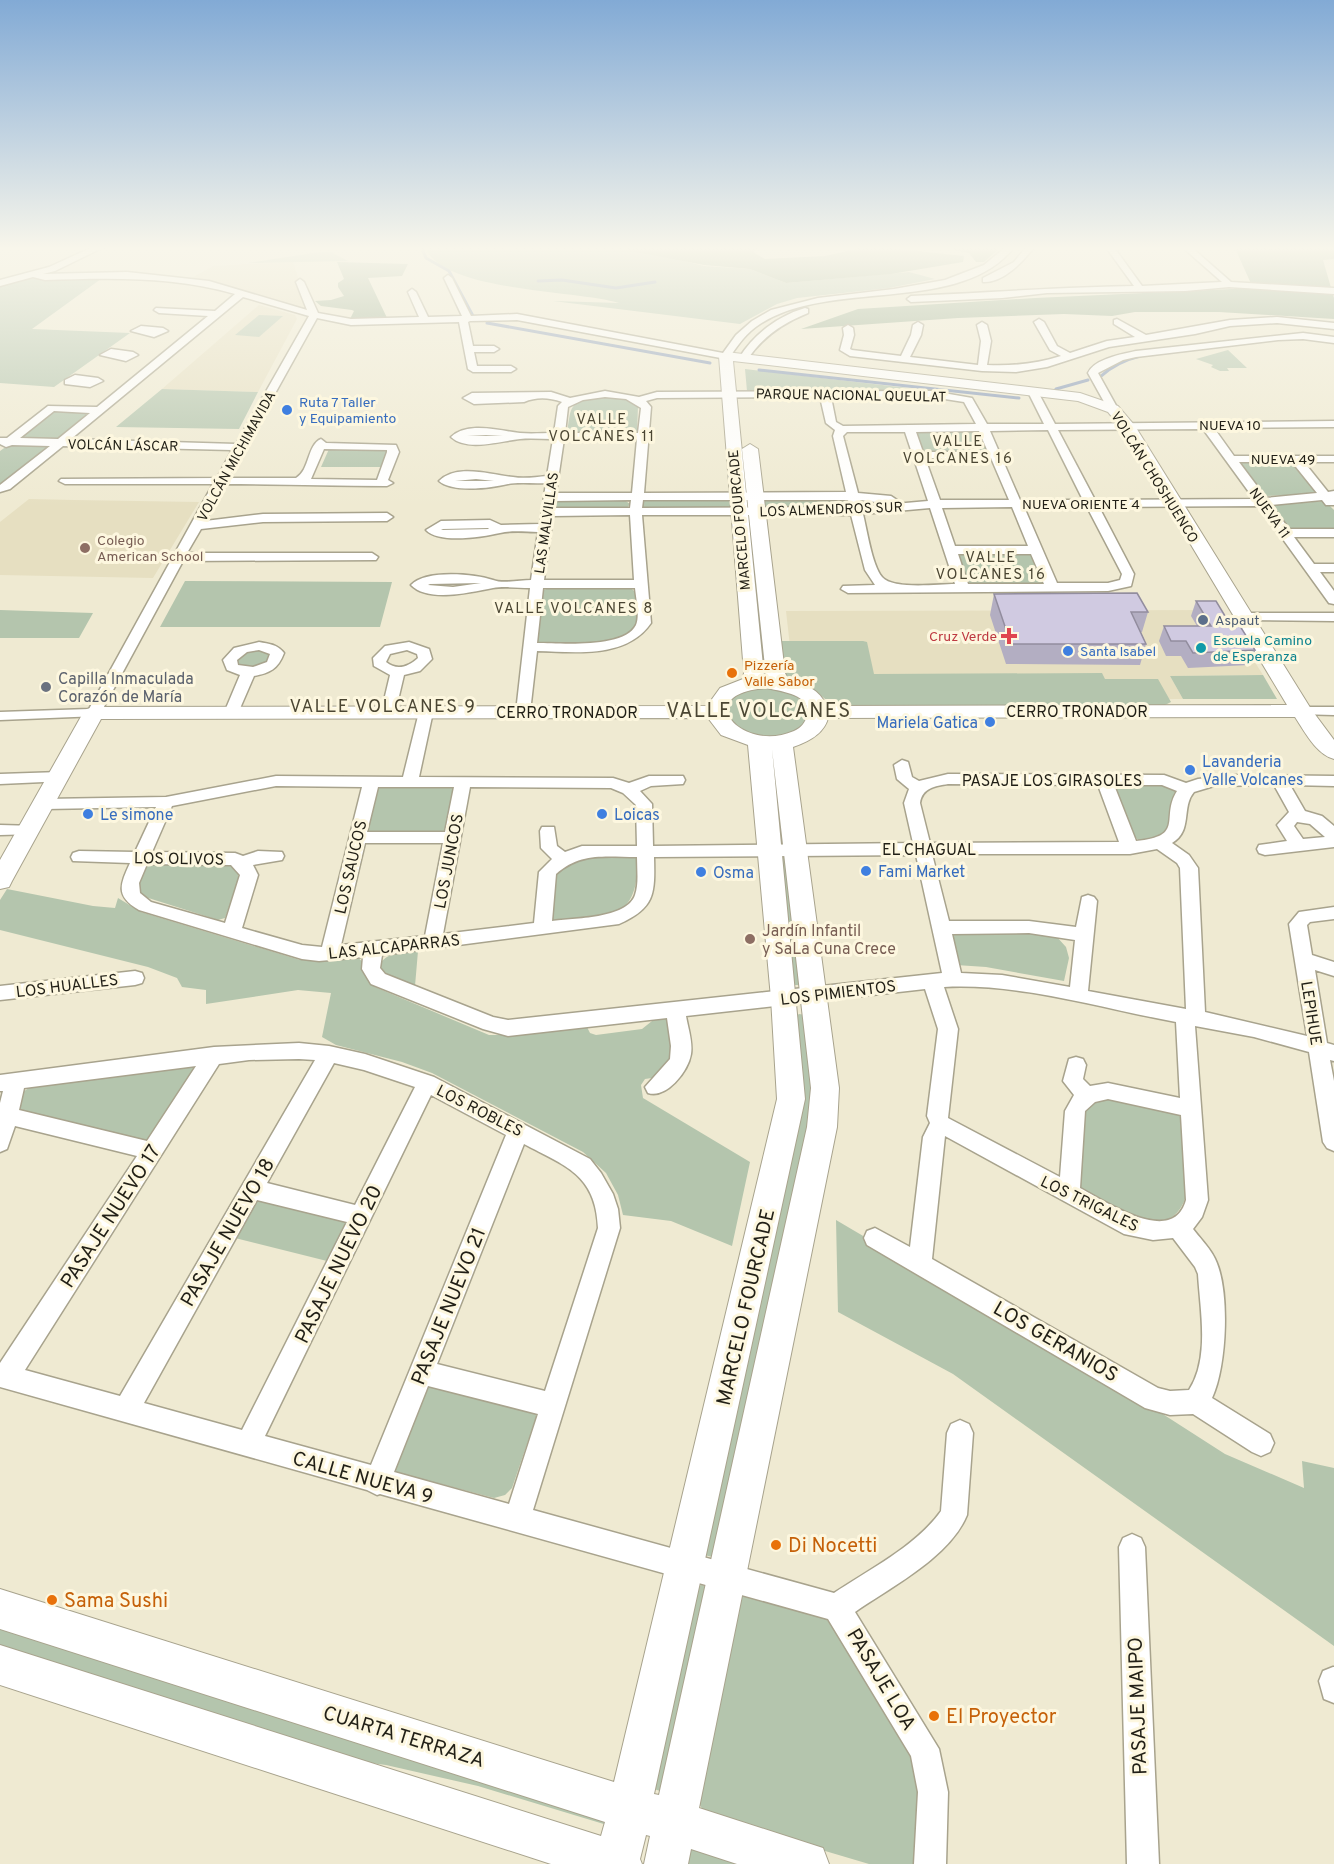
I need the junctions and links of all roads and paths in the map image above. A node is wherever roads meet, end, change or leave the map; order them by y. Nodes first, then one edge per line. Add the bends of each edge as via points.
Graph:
1 (176, 333) edge
2 (304, 333) edge
3 (467, 333) edge
4 (602, 333) edge
5 (768, 333) edge
6 (848, 333) edge
7 (916, 333) edge
8 (984, 333) edge
9 (1045, 333) edge
10 (1136, 333) edge
11 (1175, 333) edge
12 (191, 334) joint
13 (742, 334) joint
14 (761, 338) junction
15 (1144, 338) junction
16 (1334, 340) edge
17 (469, 349) junction
18 (494, 349) dead end
19 (132, 356) dead end
20 (726, 356) junction
21 (1069, 356) junction
22 (163, 358) junction
23 (744, 358) junction
24 (904, 359) junction
25 (924, 362) junction
26 (937, 363) junction
27 (982, 368) junction
28 (511, 369) dead end
29 (921, 379) junction
30 (97, 382) dead end
31 (130, 385) junction
32 (1033, 392) junction
33 (736, 394) junction
34 (825, 394) junction
35 (524, 396) dead end
36 (566, 403) junction
37 (642, 404) junction
38 (1113, 409) junction
39 (99, 410) junction
40 (1330, 424) edge
41 (1127, 426) junction
42 (1207, 426) junction
43 (909, 427) junction
44 (983, 427) junction
45 (1051, 427) junction
46 (842, 430) junction
47 (1334, 434) edge
48 (516, 436) dead end
49 (558, 436) junction
50 (644, 436) junction
51 (4, 443) edge
52 (60, 444) junction
53 (240, 447) junction
54 (918, 455) junction
55 (994, 455) junction
56 (1231, 459) junction
57 (1295, 459) junction
58 (1334, 459) edge
59 (552, 479) junction
60 (302, 480) junction
61 (508, 480) dead end
62 (65, 481) dead end
63 (220, 482) junction
64 (3, 488) edge
65 (1330, 495) edge
66 (852, 496) junction
67 (549, 497) junction
68 (639, 497) junction
69 (1263, 502) junction
70 (1172, 503) junction
71 (738, 504) junction
72 (756, 504) junction
73 (935, 504) junction
74 (1016, 504) junction
75 (1092, 504) junction
76 (1334, 507) edge
77 (855, 511) junction
78 (548, 512) junction
79 (636, 512) junction
80 (387, 518) dead end
81 (198, 525) junction
82 (545, 528) junction
83 (500, 529) dead end
84 (1285, 533) junction
85 (1334, 533) edge
86 (950, 550) junction
87 (1036, 550) junction
88 (180, 557) junction
89 (372, 557) dead end
90 (1311, 568) junction
91 (1334, 568) edge
92 (489, 584) dead end
93 (537, 584) junction
94 (640, 584) junction
95 (894, 587) junction
96 (1052, 587) junction
97 (963, 588) junction
98 (848, 589) dead end
99 (1334, 600) edge
100 (1243, 617) junction
101 (1334, 617) edge
102 (531, 647) junction
103 (248, 672) dead end
104 (398, 672) dead end
105 (752, 683) junction
106 (779, 683) junction
107 (1301, 711) junction
108 (1334, 711) edge
109 (388, 712) junction
110 (426, 712) junction
111 (523, 712) junction
112 (716, 712) junction
113 (820, 712) junction
114 (94, 713) junction
115 (231, 713) junction
116 (0, 716) edge
117 (770, 743) junction
118 (1334, 752) edge
119 (902, 765) dead end
120 (60, 777) junction
121 (0, 779) edge
122 (677, 780) dead end
123 (1104, 780) junction
124 (410, 781) junction
125 (463, 781) junction
126 (1280, 781) junction
127 (1334, 781) edge
128 (370, 782) junction
129 (629, 789) junction
130 (918, 789) junction
131 (1186, 789) junction
132 (166, 802) junction
133 (45, 804) junction
134 (1299, 816) junction
135 (0, 830) edge
136 (30, 830) junction
137 (548, 831) dead end
138 (356, 837) junction
139 (452, 838) junction
140 (1334, 839) edge
141 (1160, 843) junction
142 (1298, 845) junction
143 (1130, 848) junction
144 (923, 849) junction
145 (1265, 849) dead end
146 (645, 850) junction
147 (782, 850) junction
148 (276, 856) dead end
149 (79, 857) dead end
150 (141, 857) junction
151 (563, 858) junction
152 (242, 863) junction
153 (0, 881) edge
154 (1088, 901) dead end
155 (1334, 913) edge
156 (940, 928) junction
157 (542, 929) junction
158 (232, 931) junction
159 (1084, 935) junction
160 (432, 941) junction
161 (373, 949) junction
162 (330, 953) junction
163 (1304, 959) junction
164 (1334, 969) edge
165 (135, 978) dead end
166 (953, 980) junction
167 (932, 981) junction
168 (0, 993) edge
169 (798, 996) junction
170 (1078, 996) junction
171 (675, 1010) junction
172 (1191, 1018) junction
173 (1326, 1050) edge
174 (329, 1054) junction
175 (214, 1055) junction
176 (1076, 1065) dead end
177 (8, 1082) edge
178 (428, 1083) junction
179 (655, 1087) dead end
180 (1086, 1096) junction
181 (1190, 1108) junction
182 (7, 1116) junction
183 (940, 1124) junction
184 (519, 1130) junction
185 (1334, 1140) edge
186 (0, 1143) edge
187 (152, 1151) junction
188 (252, 1189) junction
189 (1069, 1195) junction
190 (362, 1216) junction
191 (1178, 1227) junction
192 (875, 1238) dead end
193 (920, 1262) junction
194 (737, 1340) junction
195 (774, 1349) junction
196 (421, 1372) junction
197 (4, 1376) edge
198 (1196, 1402) junction
199 (552, 1405) junction
200 (126, 1410) junction
201 (960, 1433) dead end
202 (1261, 1443) dead end
203 (248, 1445) junction
204 (376, 1482) junction
205 (518, 1520) junction
206 (1132, 1548) dead end
207 (686, 1565) junction
208 (727, 1576) junction
209 (837, 1608) junction
210 (0, 1609) edge
211 (0, 1665) edge
212 (630, 1807) junction
213 (675, 1821) junction
214 (618, 1864) edge
215 (666, 1864) edge
216 (807, 1864) edge
217 (930, 1864) edge
218 (1143, 1864) edge

1 - 12 street
2 - 53 street, VOLCÁN MICHIMAVIDA
3 - 17 street
4 - 20 street, VOLCÁN CHOSHUENCO
5 - 14 street
6 - 24 street via 846,351
7 - 24 street
8 - 27 street
9 - 21 street via 1053,348
10 - 15 street
11 - 15 street
12 - 22 street
13 - 14 street
13 - 20 street
14 - 23 street
15 - 21 street
16 - 38 street via 1278,337 1120,358 1093,373
17 - 18 street
17 - 28 street via 473,369
19 - 22 street
20 - 23 street, VOLCÁN CHOSHUENCO
20 - 33 street, MARCELO FOURCADE
21 - 27 street via 1044,366
22 - 31 street
23 - 29 street, VOLCÁN CHOSHUENCO
23 - 33 street, MARCELO FOURCADE
24 - 25 street
25 - 26 street
25 - 29 street
26 - 27 street
26 - 29 street
29 - 32 street, VOLCÁN CHOSHUENCO
30 - 31 street
31 - 39 street
32 - 38 street, VOLCÁN CHOSHUENCO via 1080,397
32 - 45 street
33 - 34 street, PARQUE NACIONAL QUEULAT
33 - 37 street, PARQUE NACIONAL QUEULAT via 657,395
33 - 71 street, MARCELO FOURCADE
33 - 72 street, MARCELO FOURCADE
34 - 44 street, PARQUE NACIONAL QUEULAT via 961,397 971,402
34 - 46 street via 831,423
35 - 36 street via 551,395
36 - 37 street via 604,394 625,396
36 - 49 street, LAS MALVILLAS
37 - 50 street
38 - 41 street, VOLCÁN CHOSHUENCO
39 - 51 street via 52,408
39 - 52 street
40 - 42 street, NUEVA 10
40 - 47 street
41 - 42 street, NUEVA 10
41 - 45 street, NUEVA 10
41 - 70 street, VOLCÁN CHOSHUENCO
42 - 56 street, NUEVA 11
43 - 44 street, NUEVA 10
43 - 46 street, NUEVA 10
43 - 54 street
44 - 45 street, NUEVA 10
44 - 55 street, PARQUE NACIONAL QUEULAT
45 - 75 street
46 - 66 street via 838,436
48 - 49 street
49 - 50 street
49 - 59 street, LAS MALVILLAS
50 - 68 street
51 - 52 street, VOLCÁN LÁSCAR
52 - 53 street, VOLCÁN LÁSCAR
52 - 64 street
53 - 63 street, VOLCÁN MICHIMAVIDA
54 - 55 street
54 - 73 street
55 - 74 street, PARQUE NACIONAL QUEULAT
56 - 57 street, NUEVA 49
56 - 69 street, NUEVA 11
57 - 58 street, NUEVA 49
57 - 65 street
59 - 61 street
59 - 67 street, LAS MALVILLAS
60 - 60 street via 320,444 384,446 394,450 384,483
60 - 63 street
62 - 63 street
63 - 81 street, VOLCÁN MICHIMAVIDA
65 - 69 street, NUEVA ORIENTE 4
65 - 76 street
66 - 72 street
66 - 73 street
66 - 77 street
67 - 68 street
67 - 78 street, LAS MALVILLAS
68 - 71 street
68 - 79 street
69 - 70 street, NUEVA ORIENTE 4
69 - 84 street, NUEVA 11
70 - 75 street, NUEVA ORIENTE 4
70 - 100 street, VOLCÁN CHOSHUENCO
71 - 72 street, LOS ALMENDROS SUR
71 - 79 street, LOS ALMENDROS SUR
71 - 105 street, MARCELO FOURCADE
72 - 77 street, LOS ALMENDROS SUR
72 - 106 street, MARCELO FOURCADE
73 - 74 street, NUEVA ORIENTE 4
73 - 77 street, LOS ALMENDROS SUR
73 - 86 street
74 - 75 street, NUEVA ORIENTE 4
74 - 87 street, PARQUE NACIONAL QUEULAT
75 - 96 street via 1128,574 1126,583 1108,587
77 - 95 street via 873,577
78 - 79 street, LOS ALMENDROS SUR
78 - 82 street, LAS MALVILLAS
79 - 94 street
80 - 81 street via 263,518
81 - 88 street, VOLCÁN MICHIMAVIDA
82 - 83 street
82 - 93 street, LAS MALVILLAS
84 - 85 street
84 - 90 street, NUEVA 11
86 - 87 street
86 - 97 street
87 - 96 street, PARQUE NACIONAL QUEULAT
88 - 89 street
88 - 114 street, VOLCÁN MICHIMAVIDA
90 - 91 street
90 - 99 street, NUEVA 11
92 - 93 street
93 - 94 street
93 - 102 street, LAS MALVILLAS
94 - 102 street via 644,623 633,637 600,646
95 - 97 street
95 - 98 street
96 - 97 street
100 - 101 street
100 - 107 street, VOLCÁN CHOSHUENCO
102 - 111 street, LAS MALVILLAS
103 - 115 street
104 - 109 street
105 - 106 street
105 - 112 street via 726,693
106 - 113 street via 807,693
107 - 108 street, CERRO TRONADOR
107 - 113 street, CERRO TRONADOR
107 - 118 street, VOLCÁN CHOSHUENCO
109 - 110 street, CERRO TRONADOR
109 - 115 street, CERRO TRONADOR
110 - 111 street, CERRO TRONADOR
110 - 124 street
111 - 112 street, CERRO TRONADOR
112 - 117 street via 729,731
113 - 117 street via 812,731 794,740
114 - 115 street, CERRO TRONADOR
114 - 116 street
114 - 120 street, VOLCÁN MICHIMAVIDA
117 - 147 street, MARCELO FOURCADE
119 - 130 street via 905,779
120 - 121 street
120 - 133 street, VOLCÁN MICHIMAVIDA
122 - 129 street via 649,781
123 - 130 street, PASAJE LOS GIRASOLES via 948,779
123 - 131 street, PASAJE LOS GIRASOLES via 1169,780
123 - 143 street
124 - 125 street
124 - 128 street
125 - 129 street via 603,782
125 - 139 street, LOS JUNCOS
126 - 127 street
126 - 131 street via 1210,782
126 - 134 street
128 - 132 street via 276,781
128 - 138 street, LOS SAUCOS
129 - 146 street, LAS ALCAPARRAS via 644,804
130 - 144 street via 912,803
131 - 141 street via 1181,797 1178,828
132 - 133 street
132 - 150 street, LAS ALCAPARRAS
133 - 136 street, VOLCÁN MICHIMAVIDA
134 - 140 street via 1321,822
134 - 142 street via 1288,819 1285,825
135 - 136 street
136 - 153 street, VOLCÁN MICHIMAVIDA
137 - 151 street via 549,848
138 - 139 street
138 - 162 street, LOS SAUCOS
139 - 160 street, LOS JUNCOS
140 - 142 street
141 - 143 street, EL CHAGUAL
141 - 172 street via 1189,868
142 - 145 street
143 - 144 street, EL CHAGUAL
144 - 147 street, EL CHAGUAL
144 - 156 street
146 - 147 street, EL CHAGUAL
146 - 151 street, EL CHAGUAL via 589,851
146 - 157 street, LAS ALCAPARRAS via 645,891 639,906 613,920
147 - 169 street, MARCELO FOURCADE
148 - 152 street via 258,856
149 - 150 street, LOS OLIVOS
150 - 152 street, LOS OLIVOS via 229,858
150 - 158 street, LAS ALCAPARRAS via 129,888 133,898
151 - 157 street via 548,872
152 - 158 street, LOS OLIVOS via 249,876
154 - 159 street
155 - 163 street, LEPIHUE via 1305,916 1298,924
156 - 159 street via 1029,927
156 - 166 street
157 - 160 street, LAS ALCAPARRAS
158 - 162 street, LAS ALCAPARRAS via 302,952
159 - 170 street
160 - 161 street, LAS ALCAPARRAS
161 - 162 street, LAS ALCAPARRAS
161 - 171 street, LOS PIMIENTOS via 371,969 378,979 500,1027 523,1028
163 - 164 street
163 - 173 street, LEPIHUE
165 - 168 street, LOS HUALLES
166 - 167 street, LOS PIMIENTOS
166 - 170 street, LOS PIMIENTOS via 989,981
167 - 169 street, LOS PIMIENTOS
167 - 183 street via 948,1029 937,1116
169 - 171 street, LOS PIMIENTOS
169 - 194 street, MARCELO FOURCADE via 791,1099
169 - 195 street, MARCELO FOURCADE via 825,1088 822,1127
170 - 172 street, LOS PIMIENTOS
171 - 179 street via 682,1055 675,1069
172 - 173 street, LOS PIMIENTOS via 1287,1037
172 - 181 street
173 - 185 street, LEPIHUE
174 - 175 street, LOS ROBLES via 276,1051
174 - 178 street, LOS ROBLES
174 - 188 street, PASAJE NUEVO 18
175 - 177 street, LOS ROBLES
175 - 187 street, PASAJE NUEVO 17
176 - 180 street via 1073,1081
177 - 182 street
178 - 184 street, LOS ROBLES
178 - 190 street, PASAJE NUEVO 20
180 - 181 street via 1108,1091
180 - 189 street via 1075,1111
181 - 191 street via 1196,1206
182 - 186 street
182 - 187 street
183 - 189 street, LOS TRIGALES
183 - 193 street via 933,1137
184 - 196 street, PASAJE NUEVO 21
184 - 199 street, LOS ROBLES via 582,1165 601,1188 608,1207 607,1241
187 - 197 street, PASAJE NUEVO 17
188 - 190 street
188 - 200 street, PASAJE NUEVO 18
189 - 191 street, LOS TRIGALES via 1132,1227 1158,1231
190 - 203 street, PASAJE NUEVO 20
191 - 198 street via 1205,1262 1209,1274 1212,1365 1206,1390
192 - 193 street, LOS GERANIOS
193 - 198 street, LOS GERANIOS via 1154,1398 1170,1403
194 - 195 street
194 - 207 street, MARCELO FOURCADE
195 - 208 street, MARCELO FOURCADE
196 - 199 street
196 - 204 street, PASAJE NUEVO 21
197 - 200 street, CALLE NUEVA 9
198 - 202 street
199 - 205 street, LOS ROBLES
200 - 203 street, CALLE NUEVA 9
201 - 209 street via 954,1515 950,1523
203 - 204 street, CALLE NUEVA 9
204 - 205 street, CALLE NUEVA 9
205 - 207 street, CALLE NUEVA 9
206 - 218 street, PASAJE MAIPO
207 - 208 street, CALLE NUEVA 9
207 - 212 street, MARCELO FOURCADE
208 - 209 street
208 - 213 street, MARCELO FOURCADE
209 - 217 street, PASAJE LOA via 928,1759 934,1793
210 - 212 street, CUARTA TERRAZA
211 - 214 street
212 - 213 street, CUARTA TERRAZA
212 - 214 street, MARCELO FOURCADE
213 - 215 street, MARCELO FOURCADE
213 - 216 street, CUARTA TERRAZA

